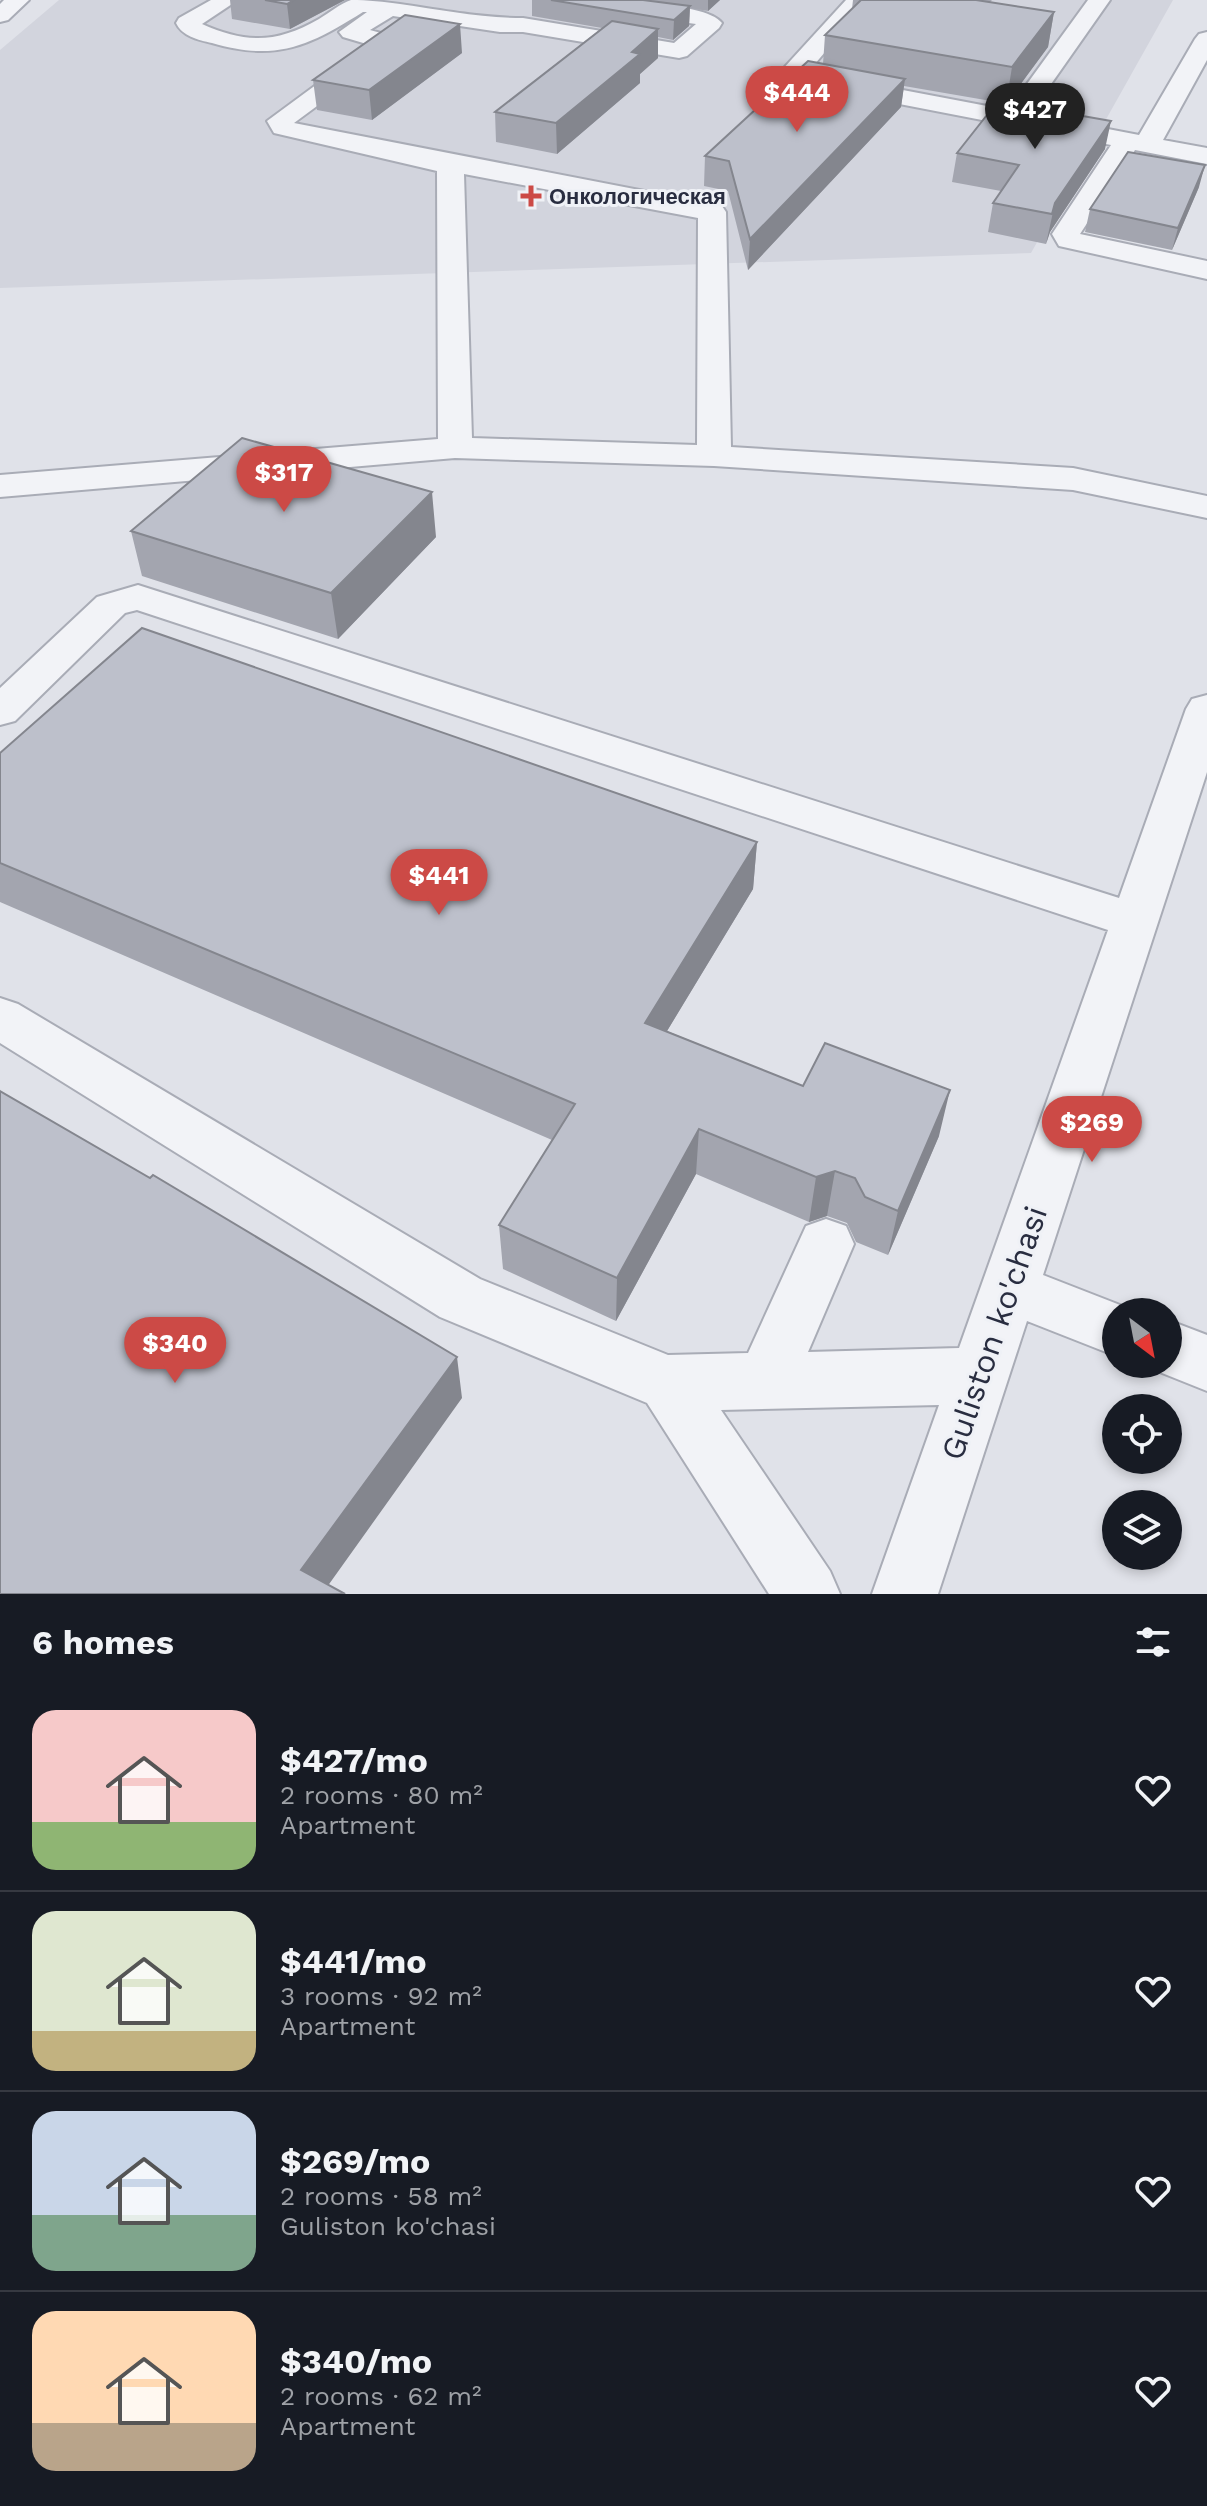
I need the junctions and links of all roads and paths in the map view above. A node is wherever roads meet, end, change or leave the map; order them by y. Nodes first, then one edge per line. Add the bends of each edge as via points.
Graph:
1 (18, 0) edge
2 (227, 0) edge
3 (572, 0) edge
4 (1099, 0) edge
5 (855, 4) edge
6 (371, 5) edge
7 (0, 15) edge
8 (1207, 39) edge
9 (1013, 121) junction
10 (1138, 142) junction
11 (1207, 156) edge
12 (443, 162) junction
13 (1207, 270) edge
14 (455, 448) junction
15 (714, 456) junction
16 (0, 486) edge
17 (1207, 507) edge
18 (1207, 709) edge
19 (0, 711) edge
20 (1134, 921) junction
21 (0, 1018) edge
22 (826, 1244) dead end
23 (1009, 1288) junction
24 (1102, 1324) edge
25 (1182, 1353) edge
26 (1207, 1363) edge
27 (980, 1376) junction
28 (765, 1381) junction
29 (668, 1383) junction
30 (807, 1594) edge
31 (905, 1594) edge

1 - 7 street
2 - 6 street via 188,26 203,35 267,47
3 - 6 street via 711,23 679,51
4 - 9 street
5 - 9 street via 793,71 800,78
6 - 12 street via 351,32 385,45 280,121 283,128
8 - 10 street
9 - 10 street
10 - 11 street
10 - 13 street via 1066,234 1069,240
12 - 14 street via 450,169
12 - 15 street via 712,212
14 - 15 street
14 - 16 street
15 - 17 street via 1073,479
18 - 20 street, Guliston ko'chasi
19 - 20 street via 111,605 138,597
20 - 23 street, Guliston ko'chasi
21 - 29 street via 460,1298
22 - 28 street
23 - 24 street
23 - 27 street, Guliston ko'chasi
25 - 26 street
27 - 28 street
27 - 31 street, Guliston ko'chasi
28 - 29 street
29 - 30 street

